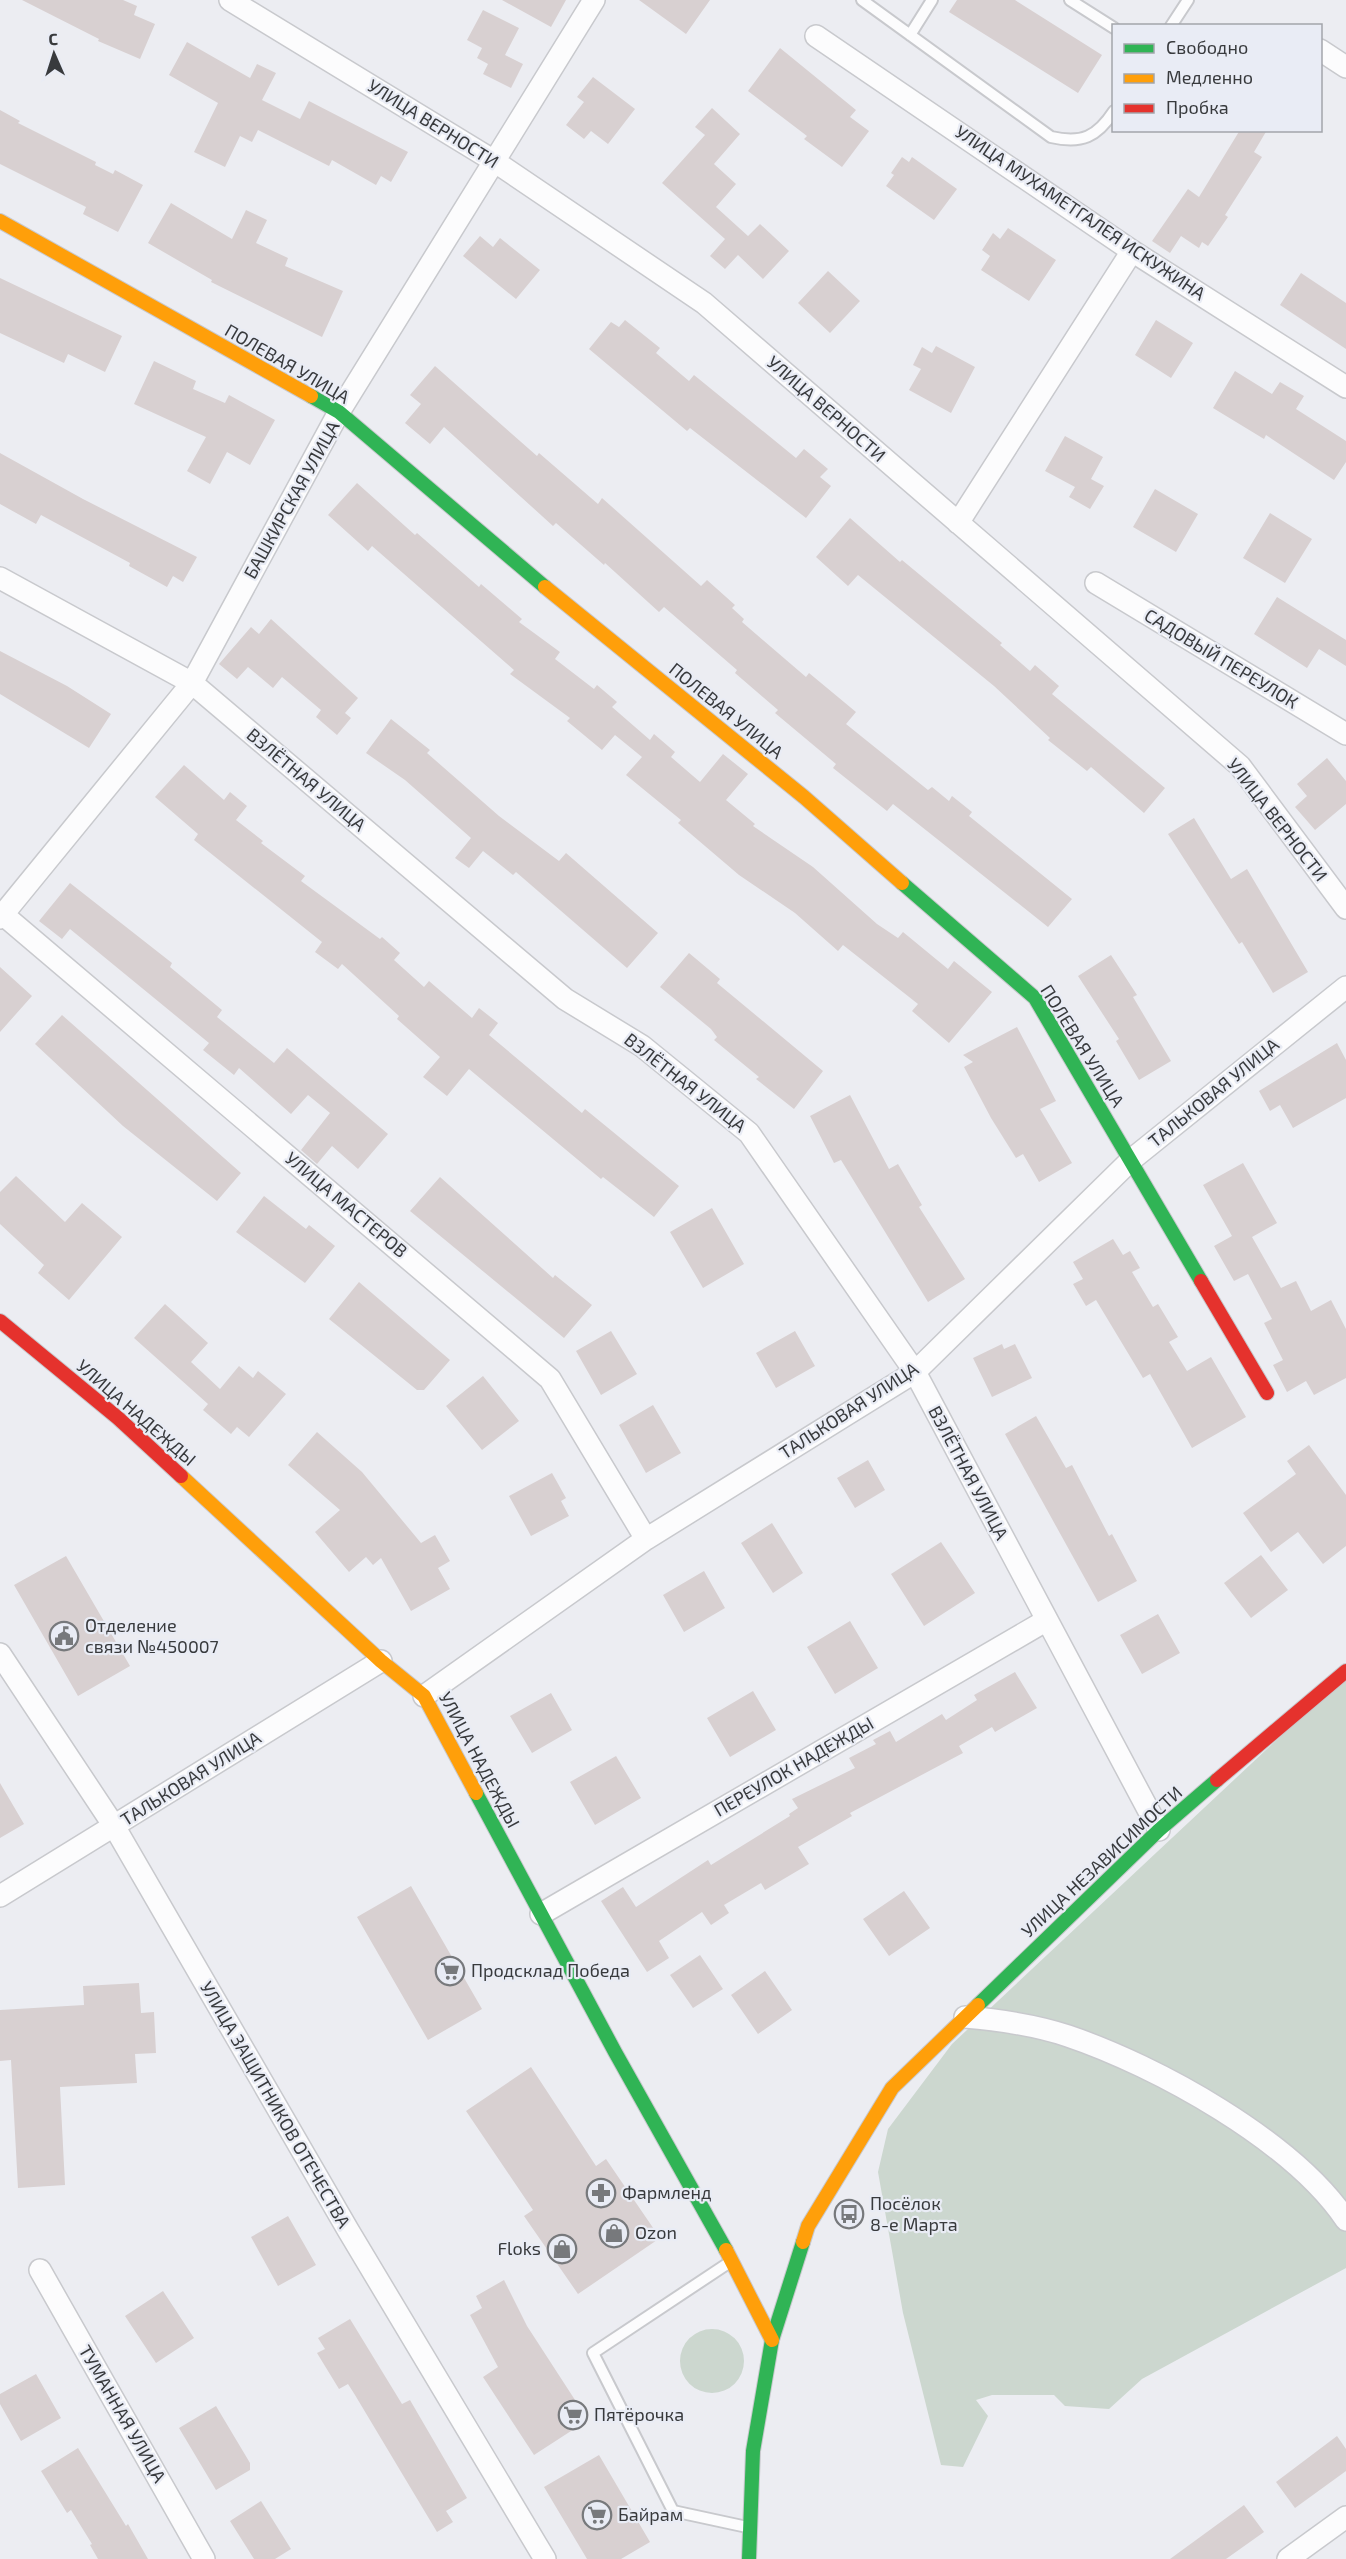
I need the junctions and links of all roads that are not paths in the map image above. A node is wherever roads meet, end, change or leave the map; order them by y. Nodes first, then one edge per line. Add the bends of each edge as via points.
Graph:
1 (230, 0) edge
2 (594, 0) edge
3 (862, 0) edge
4 (932, 0) edge
5 (1070, 0) edge
6 (1188, 0) edge
7 (252, 6) edge
8 (1172, 24) edge
9 (1112, 27) edge
10 (910, 35) junction
11 (816, 36) dead end
12 (1322, 51) edge
13 (1346, 67) edge
14 (1112, 113) edge
15 (494, 161) junction
16 (0, 221) edge
17 (1132, 251) junction
18 (1346, 387) edge
19 (339, 412) junction
20 (958, 523) junction
21 (0, 578) edge
22 (1096, 583) dead end
23 (192, 683) junction
24 (1346, 734) edge
25 (1346, 908) edge
26 (1, 915) edge
27 (1346, 987) edge
28 (1131, 1160) junction
29 (0, 1321) edge
30 (915, 1372) junction
31 (1266, 1393) dead end
32 (646, 1539) junction
33 (1047, 1620) junction
34 (0, 1654) edge
35 (381, 1661) junction
36 (1346, 1671) edge
37 (424, 1696) junction
38 (114, 1826) junction
39 (1159, 1830) junction
40 (0, 1896) edge
41 (541, 1914) junction
42 (965, 2017) junction
43 (1346, 2220) edge
44 (732, 2260) junction
45 (40, 2270) dead end
46 (772, 2340) junction
47 (1346, 2517) edge
48 (750, 2528) junction
49 (204, 2559) edge
50 (545, 2559) edge
51 (749, 2559) edge
52 (1288, 2559) edge

1 - 7 street, УЛИЦА ВЕРНОСТИ
2 - 15 street, БАШКИРСКАЯ УЛИЦА
3 - 10 lane
4 - 10 lane
5 - 9 lane
6 - 8 lane
7 - 15 street, УЛИЦА ВЕРНОСТИ
10 - 14 lane via 1051,137 1073,140 1092,135 1101,130
11 - 17 street, УЛИЦА МУХАМЕТГАЛЕЯ ИСКУЖИНА
12 - 13 street
15 - 19 street, БАШКИРСКАЯ УЛИЦА
15 - 20 street, УЛИЦА ВЕРНОСТИ via 704,303
16 - 19 street, ПОЛЕВАЯ УЛИЦА
17 - 18 street, УЛИЦА МУХАМЕТГАЛЕЯ ИСКУЖИНА
17 - 20 street
19 - 23 street, БАШКИРСКАЯ УЛИЦА
19 - 28 street, ПОЛЕВАЯ УЛИЦА via 567,606 804,796 1035,998
20 - 25 street, УЛИЦА ВЕРНОСТИ via 1240,766
21 - 23 street, ВЗЛЁТНАЯ УЛИЦА
22 - 24 street, САДОВЫЙ ПЕРЕУЛОК
23 - 26 street, БАШКИРСКАЯ УЛИЦА
23 - 30 street, ВЗЛЁТНАЯ УЛИЦА via 565,999 642,1046 749,1133
26 - 32 street, УЛИЦА МАСТЕРОВ via 550,1379
27 - 28 street, ТАЛЬКОВАЯ УЛИЦА
28 - 30 street, ТАЛЬКОВАЯ УЛИЦА
28 - 31 street, ПОЛЕВАЯ УЛИЦА
29 - 35 street, УЛИЦА НАДЕЖДЫ via 118,1418
30 - 32 street, ТАЛЬКОВАЯ УЛИЦА
30 - 33 street, ВЗЛЁТНАЯ УЛИЦА
32 - 37 street, ТАЛЬКОВАЯ УЛИЦА
33 - 39 street, ВЗЛЁТНАЯ УЛИЦА
33 - 41 street, ПЕРЕУЛОК НАДЕЖДЫ
34 - 38 street, УЛИЦА ЗАЩИТНИКОВ ОТЕЧЕСТВА
35 - 37 street, УЛИЦА НАДЕЖДЫ
35 - 38 street, ТАЛЬКОВАЯ УЛИЦА
36 - 39 street, УЛИЦА НЕЗАВИСИМОСТИ
37 - 41 street, УЛИЦА НАДЕЖДЫ
38 - 40 street, ТАЛЬКОВАЯ УЛИЦА
38 - 50 street, УЛИЦА ЗАЩИТНИКОВ ОТЕЧЕСТВА via 359,2250
39 - 42 street, УЛИЦА НЕЗАВИСИМОСТИ
41 - 44 street, УЛИЦА НАДЕЖДЫ
42 - 43 street via 1066,2035 1108,2051 1210,2103 1294,2164
42 - 46 street, УЛИЦА НЕЗАВИСИМОСТИ via 892,2088 808,2226
44 - 46 street, УЛИЦА НАДЕЖДЫ
44 - 48 lane via 593,2354 673,2511
45 - 49 street, ТУМАННАЯ УЛИЦА
46 - 48 street, УЛИЦА НЕЗАВИСИМОСТИ via 753,2451
47 - 52 street
48 - 51 street, УЛИЦА НЕЗАВИСИМОСТИ

